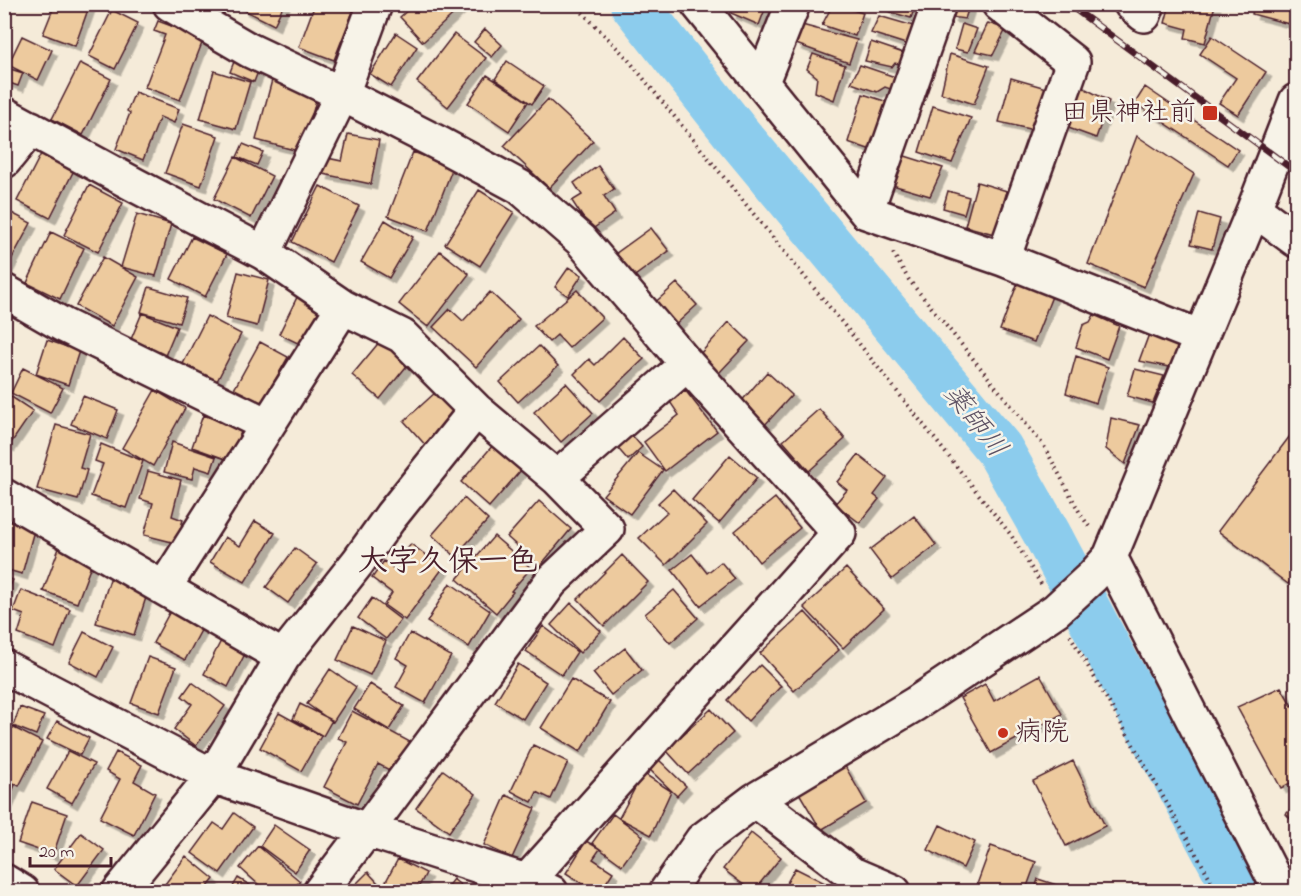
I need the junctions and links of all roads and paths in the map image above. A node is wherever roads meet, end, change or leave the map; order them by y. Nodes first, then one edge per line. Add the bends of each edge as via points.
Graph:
1 (170, 4) edge
2 (371, 4) edge
3 (574, 4) edge
4 (698, 4) edge
5 (793, 4) edge
6 (939, 4) edge
7 (999, 4) edge
8 (1131, 4) edge
9 (1148, 4) edge
10 (762, 82) junction
11 (342, 93) junction
12 (1296, 101) edge
13 (18, 121) edge
14 (4, 161) edge
15 (1254, 209) junction
16 (866, 212) junction
17 (1296, 240) edge
18 (891, 251) dead end
19 (264, 253) junction
20 (1003, 259) junction
21 (4, 291) edge
22 (343, 307) junction
23 (1201, 337) junction
24 (687, 364) junction
25 (476, 410) junction
26 (267, 426) junction
27 (557, 478) junction
28 (4, 496) edge
29 (1110, 557) junction
30 (164, 588) junction
31 (1056, 610) junction
32 (283, 657) junction
33 (4, 667) edge
34 (213, 776) junction
35 (755, 800) junction
36 (367, 830) junction
37 (4, 881) edge
38 (847, 883) edge
39 (531, 888) edge
40 (22, 891) edge
41 (119, 891) edge
42 (320, 891) edge
43 (666, 891) edge
44 (894, 891) edge
45 (1218, 891) edge
46 (1281, 891) edge

1 - 11 street via 249,50
2 - 11 street via 374,7
3 - 31 path via 626,57 865,350 1011,535
4 - 10 street
5 - 10 street
6 - 16 street
7 - 20 street via 1073,62
8 - 9 street via 1144,15
10 - 16 street
11 - 19 street
11 - 24 street via 520,187 581,240
12 - 15 street
13 - 14 street
13 - 19 street
15 - 17 street
15 - 23 street
16 - 20 street
18 - 29 path via 909,280 1044,446
19 - 22 street
20 - 23 street
21 - 26 street via 63,325
22 - 25 street via 402,336
22 - 26 street
23 - 29 street
24 - 27 street
24 - 39 street via 839,532
25 - 27 street
25 - 32 street
26 - 30 street
27 - 36 street via 606,529 550,582
28 - 30 street
29 - 31 street
29 - 46 street
30 - 32 street
31 - 35 street via 915,704
31 - 45 path
32 - 34 street
33 - 34 street
34 - 36 street
34 - 41 street
35 - 38 street
35 - 43 street via 702,840
36 - 39 street
36 - 42 street
37 - 40 street
38 - 44 street

